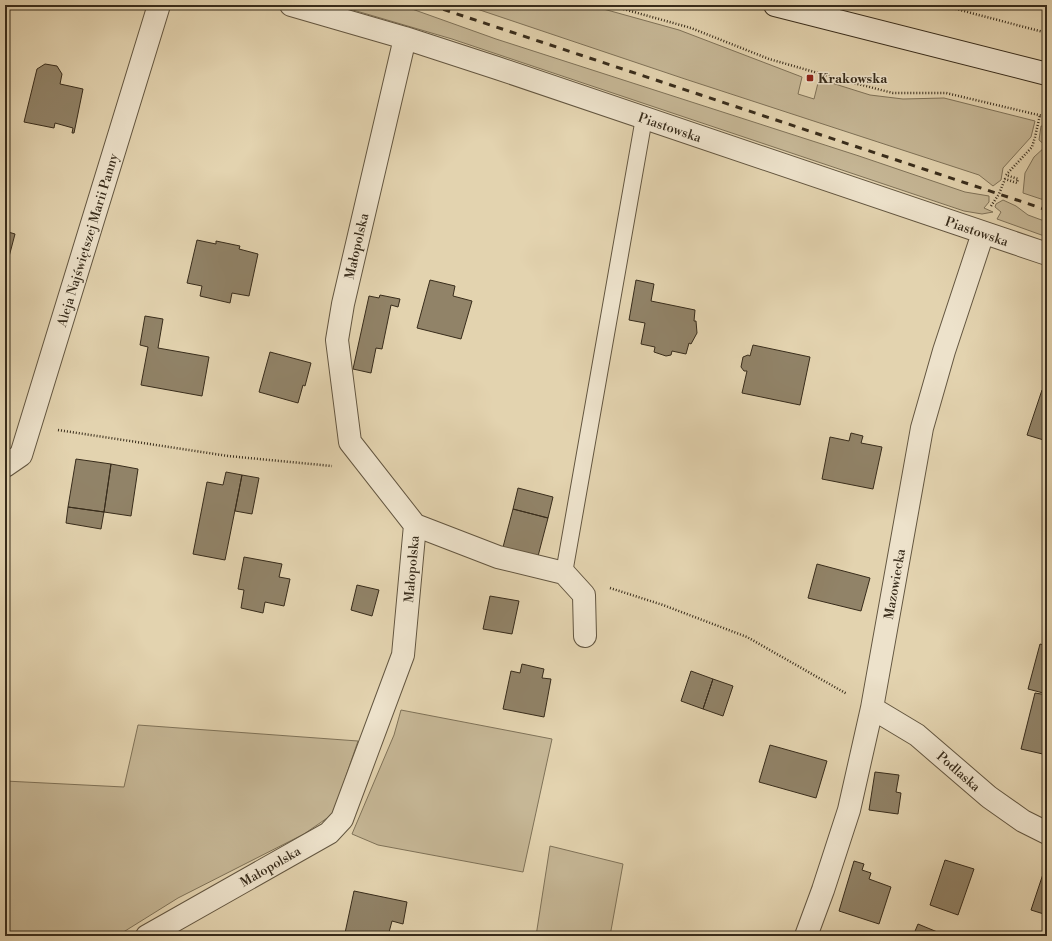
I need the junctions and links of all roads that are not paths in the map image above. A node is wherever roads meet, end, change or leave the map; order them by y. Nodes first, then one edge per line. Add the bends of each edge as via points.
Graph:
1 (159, 5) edge
2 (291, 5) edge
3 (775, 5) edge
4 (405, 38) junction
5 (1047, 74) edge
6 (644, 118) junction
7 (983, 233) junction
8 (1047, 254) edge
9 (5, 466) edge
10 (415, 525) junction
11 (564, 573) junction
12 (585, 636) dead end
13 (872, 708) junction
14 (1047, 833) edge
15 (147, 936) edge
16 (806, 936) edge

1 - 9 street, Aleja Najświętszej Marii Panny via 21,455
2 - 4 street, Piastowska
3 - 5 street
4 - 6 street, Piastowska
4 - 10 street, Małopolska via 343,304 337,340 350,442
6 - 7 street, Piastowska
6 - 11 lane
7 - 8 street, Piastowska
7 - 13 street, Mazowiecka via 922,428
10 - 11 street via 498,557
10 - 15 street, Małopolska via 403,655 342,819 329,833
11 - 12 street via 584,595
13 - 14 street, Podlaska via 917,735 989,797 1023,821
13 - 16 street, Mazowiecka via 849,810 824,890

